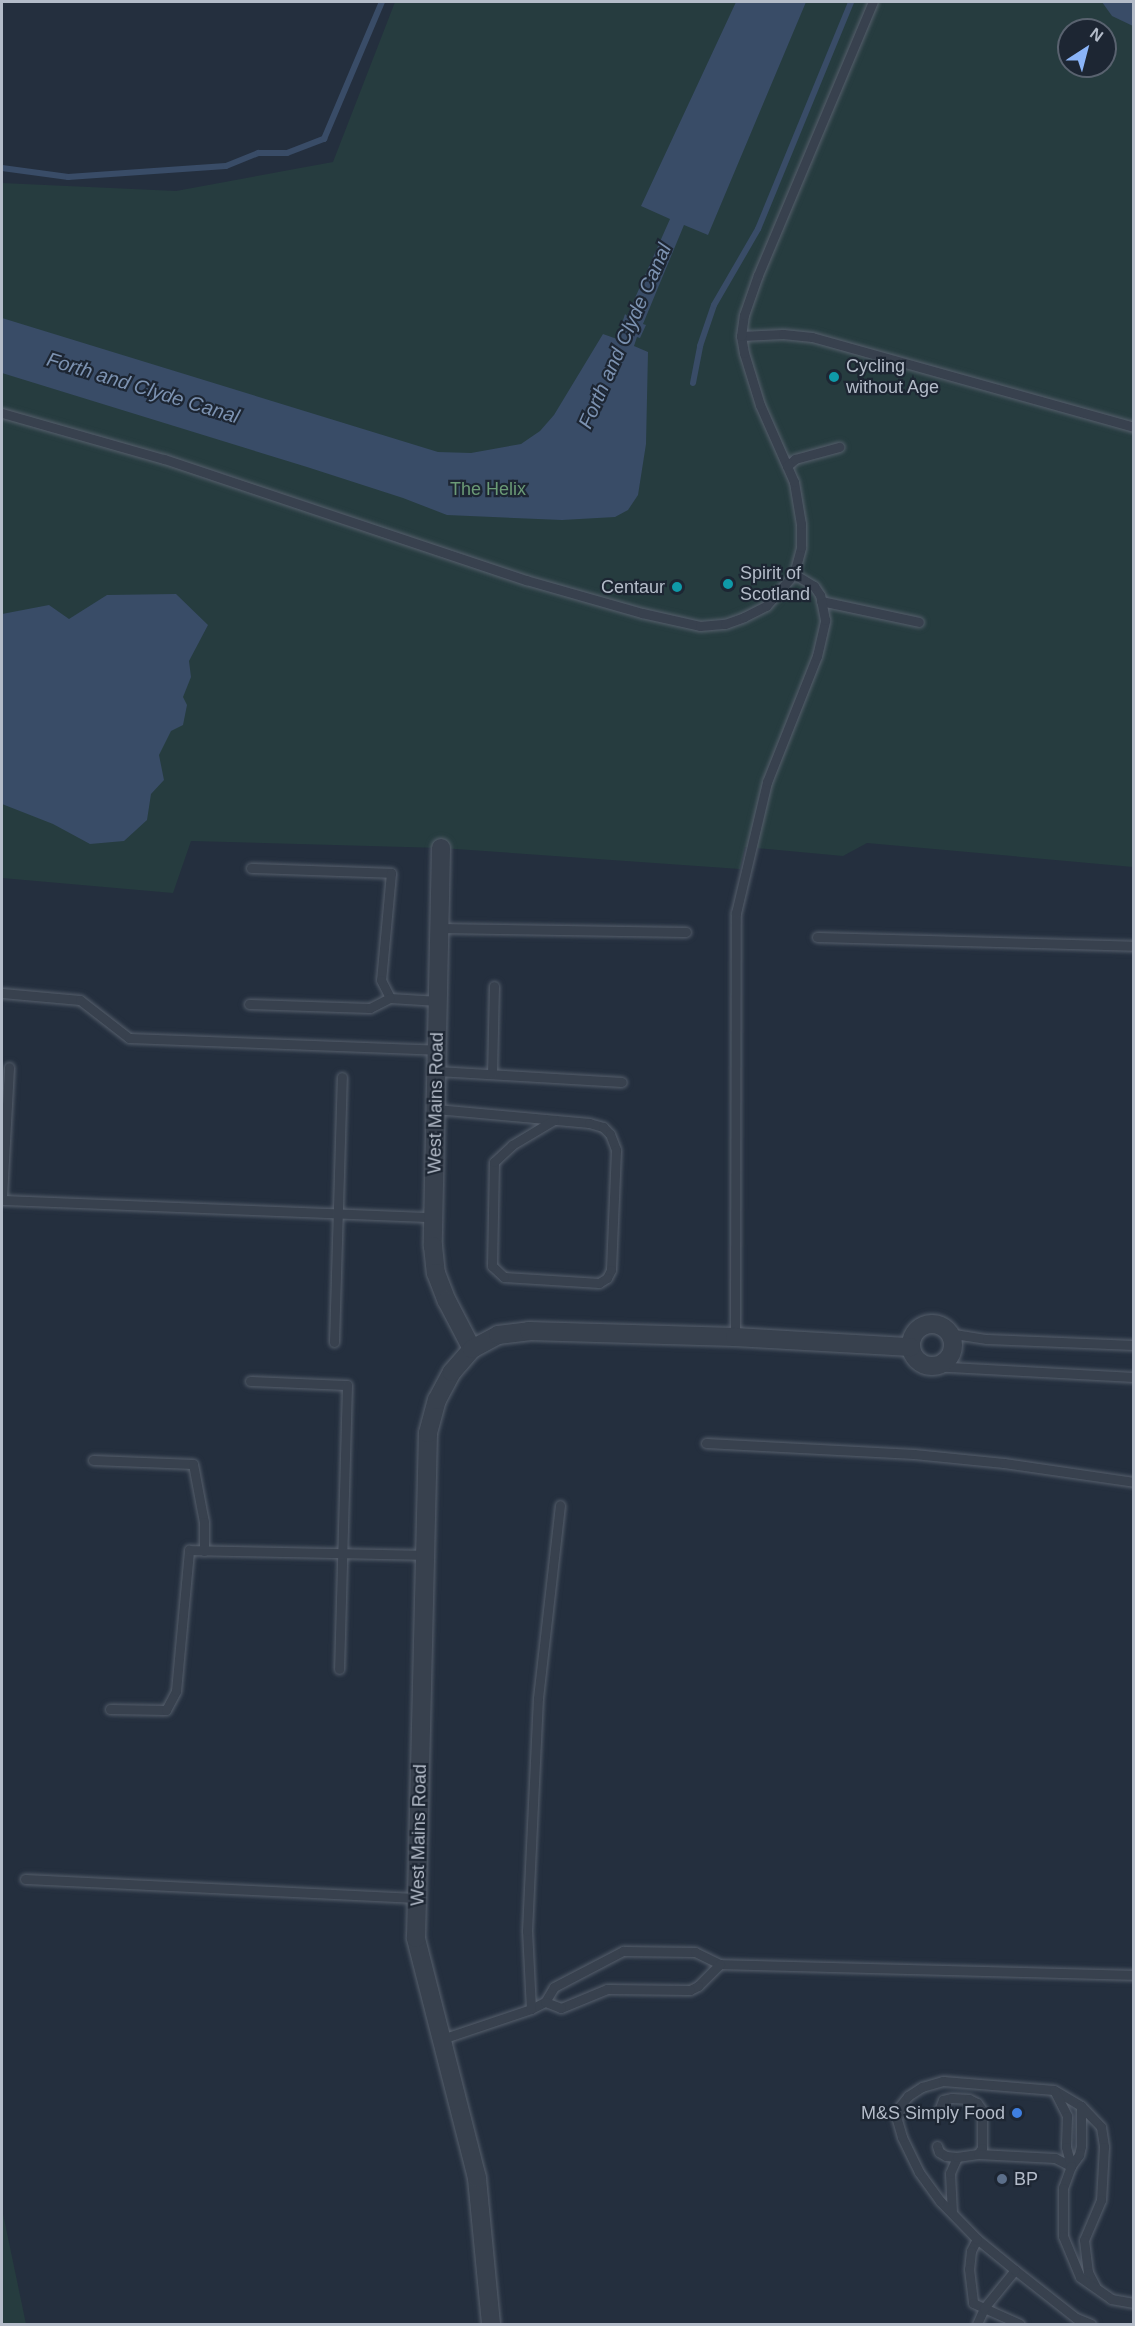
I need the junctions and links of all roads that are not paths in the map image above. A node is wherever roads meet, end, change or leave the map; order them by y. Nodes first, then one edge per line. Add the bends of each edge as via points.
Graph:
1 (873, 2) edge
2 (741, 336) junction
3 (2, 413) edge
4 (1134, 427) edge
5 (839, 447) dead end
6 (787, 466) junction
7 (794, 574) junction
8 (821, 601) junction
9 (919, 622) dead end
10 (441, 848) dead end
11 (251, 868) dead end
12 (439, 928) junction
13 (686, 932) dead end
14 (818, 937) dead end
15 (1134, 946) edge
16 (494, 986) dead end
17 (2, 993) edge
18 (390, 998) junction
19 (438, 1001) junction
20 (249, 1004) dead end
21 (437, 1050) junction
22 (9, 1067) dead end
23 (436, 1071) junction
24 (492, 1074) junction
25 (342, 1077) dead end
26 (622, 1082) dead end
27 (436, 1109) junction
28 (554, 1120) junction
29 (2, 1198) edge
30 (338, 1213) junction
31 (434, 1217) junction
32 (948, 1333) junction
33 (735, 1337) junction
34 (334, 1342) dead end
35 (1134, 1345) edge
36 (911, 1347) junction
37 (472, 1349) junction
38 (931, 1366) junction
39 (1134, 1377) edge
40 (250, 1382) dead end
41 (706, 1443) dead end
42 (93, 1460) dead end
43 (1134, 1482) edge
44 (560, 1505) dead end
45 (204, 1551) junction
46 (342, 1554) junction
47 (426, 1555) junction
48 (339, 1669) dead end
49 (110, 1709) dead end
50 (25, 1879) dead end
51 (417, 1898) junction
52 (720, 1965) junction
53 (1134, 1975) edge
54 (545, 2002) junction
55 (531, 2008) junction
56 (442, 2039) junction
57 (1054, 2090) junction
58 (1081, 2106) junction
59 (938, 2113) dead end
60 (937, 2146) dead end
61 (978, 2154) junction
62 (957, 2157) junction
63 (1071, 2166) junction
64 (952, 2213) junction
65 (977, 2239) junction
66 (1015, 2270) junction
67 (1097, 2290) junction
68 (1134, 2303) edge
69 (984, 2308) junction
70 (491, 2325) edge
71 (977, 2325) edge
72 (1020, 2325) edge
73 (1091, 2325) edge

1 - 2 lane via 758,275
2 - 4 lane via 812,337
2 - 6 lane via 760,405
3 - 7 lane via 164,459 526,580 700,626 725,624 765,606
5 - 6 lane via 795,459
6 - 7 lane via 794,482 801,524 801,547
7 - 8 lane via 814,586
8 - 9 lane
8 - 33 lane via 823,636 767,782 736,913
10 - 12 street, West Mains Road
11 - 18 lane via 391,873 381,980
12 - 13 lane
12 - 19 street, West Mains Road
14 - 15 lane
16 - 24 lane
17 - 21 lane via 80,1000 129,1038
18 - 19 lane
18 - 20 lane via 370,1008
19 - 21 street, West Mains Road
21 - 23 street, West Mains Road
22 - 29 lane
23 - 24 lane
23 - 27 street, West Mains Road
24 - 26 lane
25 - 30 lane
27 - 28 lane
27 - 31 street, West Mains Road
28 - 28 lane via 603,1127 616,1150 610,1270 607,1278 593,1285 504,1277 492,1266 494,1162 512,1145
29 - 30 lane
30 - 31 lane
30 - 34 lane
31 - 37 street, West Mains Road via 436,1273
32 - 35 lane via 987,1339
32 - 36 street via 939,1326 926,1325 915,1333
32 - 38 street via 952,1352 943,1363
33 - 36 street, West Mains Road
33 - 37 street, West Mains Road via 529,1331 498,1335
36 - 38 street via 918,1361
37 - 47 street, West Mains Road via 452,1372 437,1400 428,1433
38 - 39 lane
40 - 46 lane via 347,1385
41 - 43 lane via 914,1454
42 - 45 lane via 193,1464 204,1522
44 - 55 lane via 537,1698 527,1931
45 - 46 lane
45 - 49 lane via 189,1551 176,1691 166,1710
46 - 47 lane
46 - 48 lane
47 - 51 street, West Mains Road
50 - 51 lane
51 - 56 street, West Mains Road via 416,1938
52 - 53 lane
52 - 54 lane via 690,1989 607,1989 561,2008
52 - 54 lane via 695,1952 623,1951 554,1987
54 - 55 lane
55 - 56 lane
56 - 70 street, West Mains Road via 477,2178
57 - 58 lane
57 - 63 lane via 1067,2116 1066,2147
57 - 64 lane via 943,2081 908,2096 897,2119 902,2137 919,2172
58 - 63 lane via 1081,2146
58 - 67 lane via 1101,2127 1104,2146 1101,2200 1083,2240 1088,2272
59 - 61 lane via 943,2100 977,2103 982,2110 982,2148
60 - 62 lane via 946,2156
61 - 62 lane
61 - 63 lane via 1054,2158
62 - 64 lane via 950,2173
63 - 67 lane via 1063,2188 1063,2236 1080,2277
64 - 65 lane
65 - 66 lane
65 - 69 lane via 969,2269 973,2303
66 - 69 lane
66 - 73 lane via 1076,2318
67 - 68 lane via 1111,2300
69 - 71 lane
69 - 72 lane

